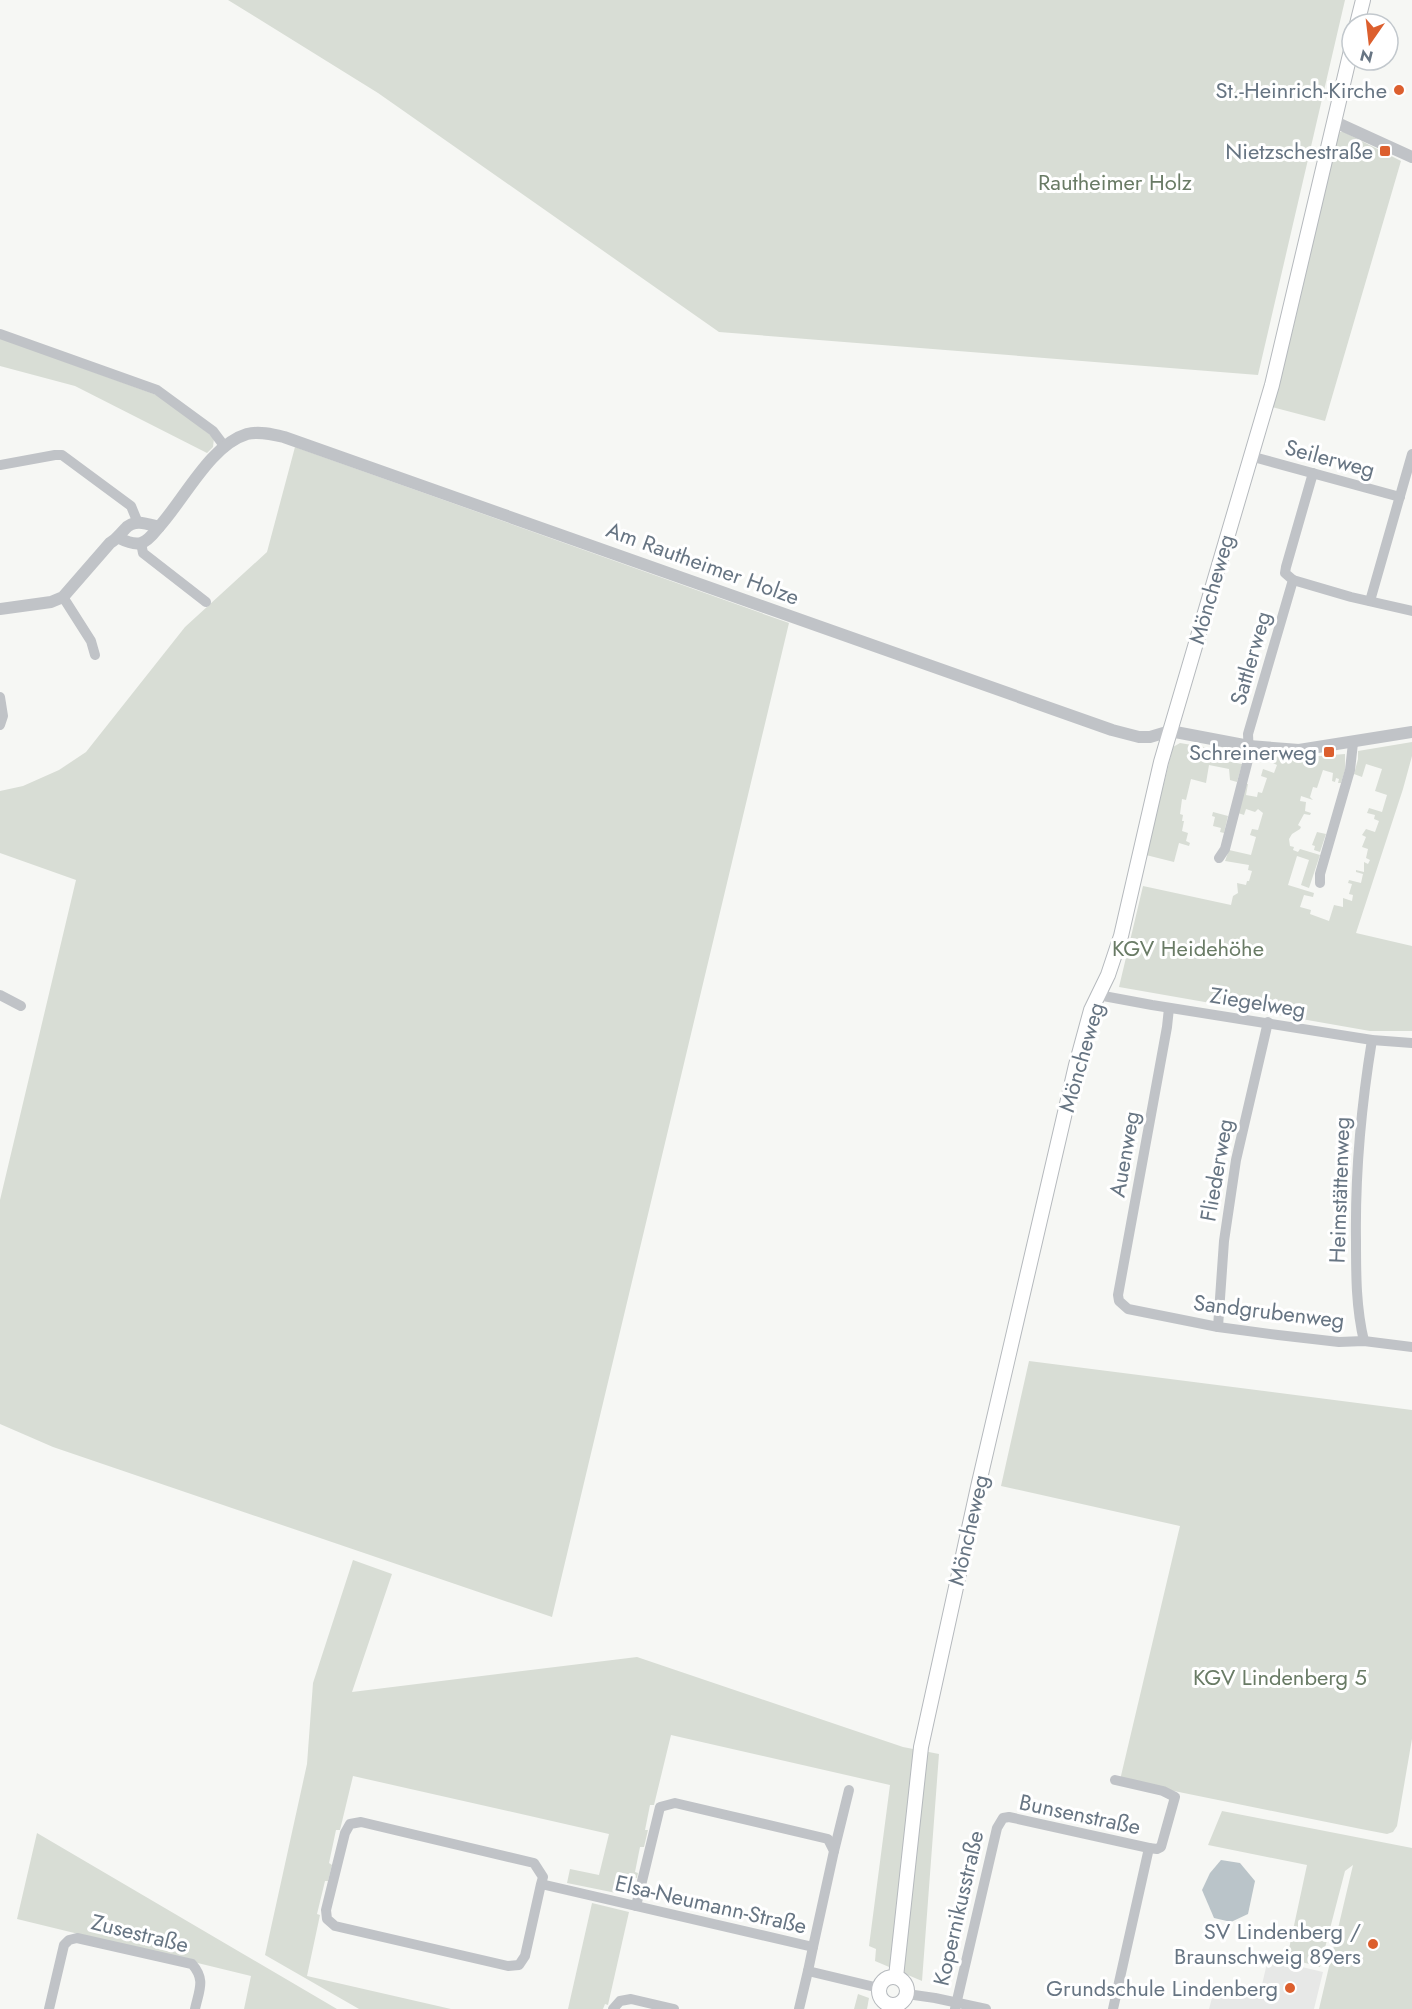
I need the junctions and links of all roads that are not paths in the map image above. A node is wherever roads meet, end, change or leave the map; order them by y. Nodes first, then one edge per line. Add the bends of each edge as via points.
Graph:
1 (1346, 72) edge
2 (1335, 122) junction
3 (1412, 157) edge
4 (0, 334) edge
5 (225, 447) junction
6 (1412, 454) edge
7 (1250, 456) junction
8 (0, 465) edge
9 (1313, 473) junction
10 (1400, 497) junction
11 (138, 523) junction
12 (159, 527) junction
13 (118, 538) junction
14 (141, 543) junction
15 (1293, 580) junction
16 (63, 597) junction
17 (1370, 601) junction
18 (206, 602) dead end
19 (0, 609) edge
20 (1412, 611) edge
21 (95, 655) dead end
22 (0, 698) edge
23 (0, 725) edge
24 (1170, 731) junction
25 (1412, 732) edge
26 (1353, 742) junction
27 (1249, 746) junction
28 (1219, 858) dead end
29 (1320, 883) dead end
30 (0, 995) edge
31 (1098, 995) junction
32 (21, 1006) dead end
33 (1169, 1008) junction
34 (1268, 1023) junction
35 (1372, 1040) junction
36 (1412, 1043) edge
37 (1123, 1305) joint
38 (1218, 1327) junction
39 (1364, 1341) junction
40 (1412, 1347) edge
41 (1115, 1780) dead end
42 (849, 1790) dead end
43 (1003, 1818) joint
44 (1149, 1848) junction
45 (834, 1851) junction
46 (542, 1884) junction
47 (636, 1906) junction
48 (813, 1947) junction
49 (808, 1971) junction
50 (896, 1977) junction
51 (879, 1988) junction
52 (907, 1994) junction
53 (956, 2006) edge
54 (889, 2007) edge
55 (49, 2009) edge
56 (195, 2009) edge
57 (613, 2009) edge
58 (674, 2009) edge
59 (800, 2009) edge
60 (986, 2009) edge
61 (1113, 2009) edge

1 - 2 main road, Möncheweg
2 - 3 street
2 - 7 main road, Möncheweg via 1281,351
4 - 5 street via 157,390 213,431
5 - 12 street, Am Rautheimer Holze
5 - 24 street, Am Rautheimer Holze via 248,434 284,437 1112,730 1139,737
6 - 10 street
7 - 9 street, Seilerweg
7 - 24 main road, Möncheweg
8 - 11 street via 62,455 131,506
9 - 10 street, Seilerweg
9 - 15 street, Sattlerweg via 1286,567 1285,573
10 - 17 street
11 - 12 street
11 - 13 street via 127,526
12 - 14 street, Am Rautheimer Holze
13 - 14 street
13 - 16 street
14 - 18 street via 143,553
15 - 17 street
15 - 27 street, Sattlerweg via 1248,734
16 - 19 street
16 - 21 street via 91,641
17 - 20 street
22 - 23 street
24 - 27 street
24 - 31 main road, Möncheweg via 1121,936
25 - 26 street
26 - 27 street via 1299,750
26 - 29 street via 1350,770
27 - 28 street, Sattlerweg via 1225,849
30 - 32 street
31 - 33 street, Ziegelweg
31 - 50 main road, Möncheweg via 1073,1076 934,1680 920,1752
33 - 34 street, Ziegelweg
33 - 37 street, Auenweg via 1118,1295
34 - 35 street, Ziegelweg
34 - 38 street, Fliederweg via 1231,1187
35 - 36 street, Ziegelweg
35 - 39 street, Heimstättenweg via 1360,1119 1357,1175 1356,1294
37 - 38 street, Sandgrubenweg via 1128,1310
38 - 39 street, Sandgrubenweg via 1339,1342
39 - 40 street, Sandgrubenweg
41 - 44 street, Bunsenstraße via 1175,1797 1161,1847
42 - 45 street
43 - 44 street, Bunsenstraße via 1016,1817
43 - 53 street, Kopernikusstraße via 997,1828
44 - 61 street, Bunsenstraße
45 - 47 street via 828,1839 675,1803 660,1807
45 - 48 street
46 - 46 street via 525,1956 519,1965 508,1966 335,1926 327,1919 345,1833 350,1824 361,1822 534,1863 543,1877
46 - 47 street, Elsa-Neumann-Straße
47 - 48 street, Elsa-Neumann-Straße
48 - 49 street, Elsa-Neumann-Straße
49 - 51 street, Elsa-Neumann-Straße
49 - 59 street
50 - 51 main road via 885,1979
50 - 52 main road via 904,1981
51 - 54 main road via 881,1999
52 - 53 street
52 - 54 main road via 901,2003
53 - 60 street
55 - 56 street, Zusestraße via 64,1945 77,1938 192,1964 201,1981
57 - 58 street via 620,2001 631,1999

